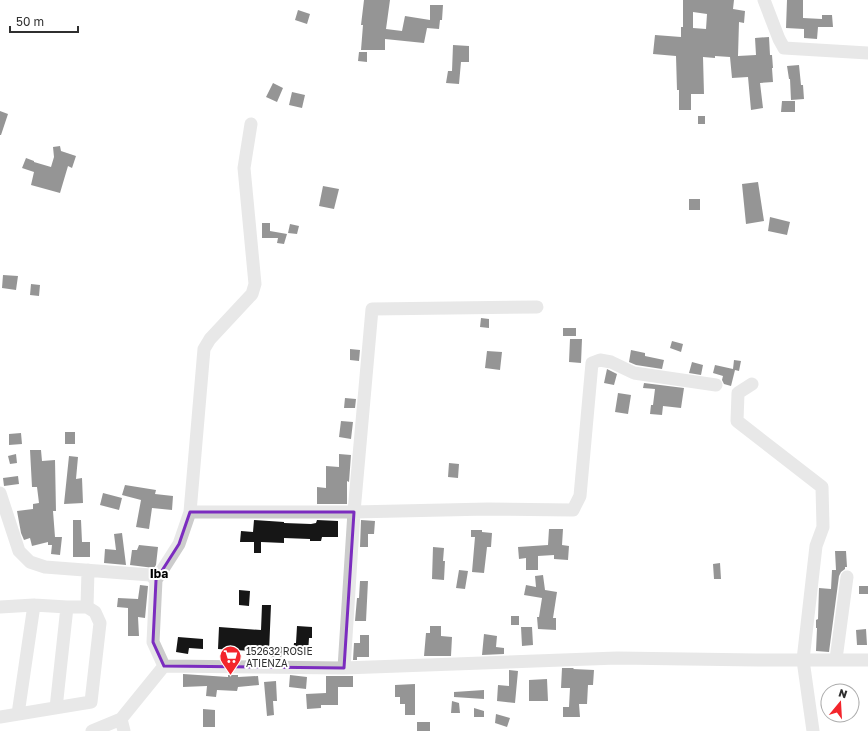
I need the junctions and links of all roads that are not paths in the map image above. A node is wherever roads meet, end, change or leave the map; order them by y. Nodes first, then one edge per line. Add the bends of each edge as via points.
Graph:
1 (764, 0) edge
2 (868, 52) edge
3 (251, 124) dead end
4 (537, 307) dead end
5 (752, 384) dead end
6 (716, 385) dead end
7 (0, 493) edge
8 (190, 512) junction
9 (354, 512) junction
10 (88, 570) junction
11 (847, 577) dead end
12 (156, 580) junction
13 (34, 605) junction
14 (0, 607) edge
15 (67, 607) junction
16 (87, 607) junction
17 (836, 659) junction
18 (803, 660) junction
19 (868, 660) edge
20 (164, 666) junction
21 (344, 668) junction
22 (56, 708) junction
23 (18, 714) junction
24 (0, 717) edge
25 (122, 725) edge
26 (92, 731) edge
27 (813, 731) edge

1 - 2 street via 784,48
3 - 8 street via 244,168 255,284 252,294 210,338 204,349
4 - 9 street via 372,309
5 - 18 street via 738,393 737,421 822,487 823,527 816,546
6 - 9 street via 634,373 611,362 600,360 592,363 580,496 573,510
7 - 10 street via 19,551 30,562 45,567
8 - 9 street
8 - 12 street via 179,544
9 - 21 street
10 - 12 street via 150,575
10 - 16 street
11 - 17 street
12 - 20 street via 153,642
13 - 14 street
13 - 15 street
13 - 23 street
15 - 16 street
15 - 22 street
16 - 22 street via 94,612 100,624 91,702
17 - 18 street
17 - 19 street
18 - 21 street via 617,658
18 - 27 street
20 - 21 street
20 - 25 street
22 - 23 street
23 - 24 street
25 - 26 street

